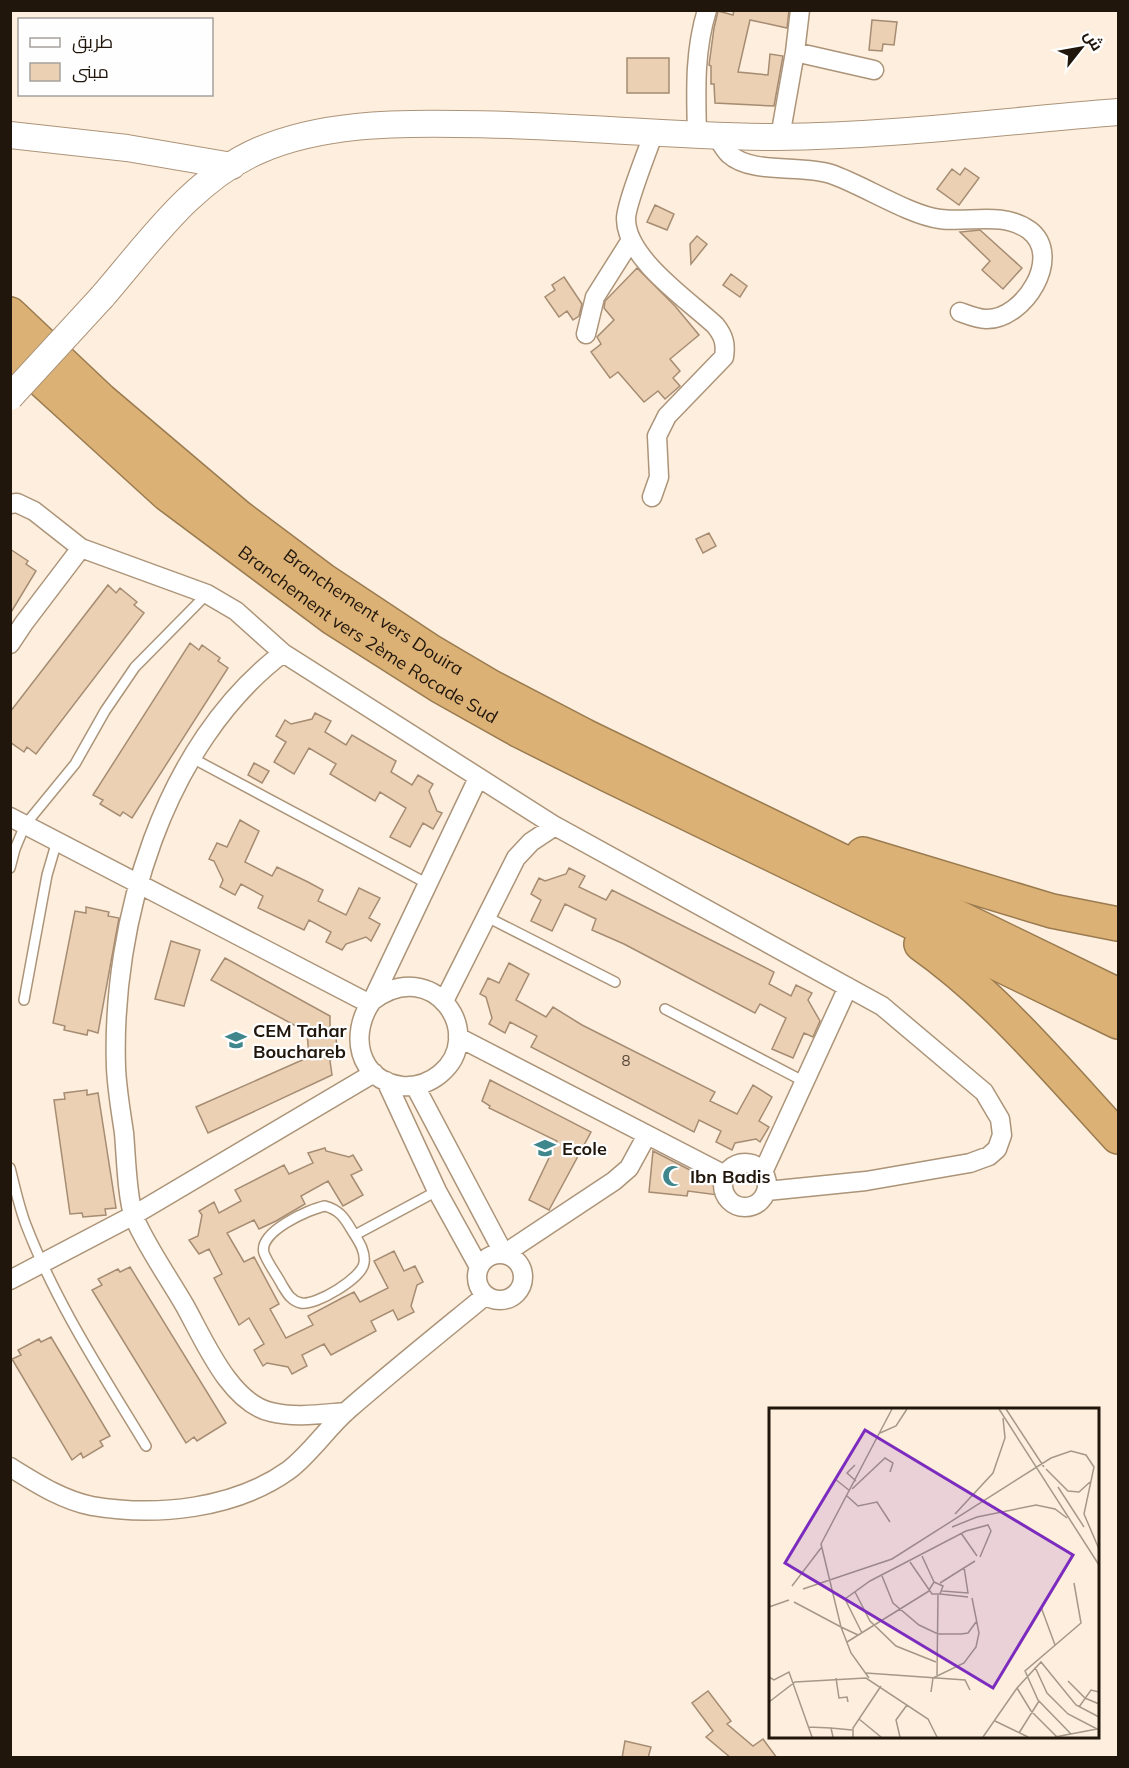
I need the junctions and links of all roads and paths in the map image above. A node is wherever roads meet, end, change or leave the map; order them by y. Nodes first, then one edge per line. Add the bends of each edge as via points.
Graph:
1 (707, 10) edge
2 (800, 10) edge
3 (795, 52) junction
4 (874, 70) dead end
5 (1119, 112) edge
6 (654, 132) junction
7 (10, 135) edge
8 (706, 136) junction
9 (780, 137) junction
10 (232, 166) junction
11 (631, 240) junction
12 (960, 312) dead end
13 (10, 314) edge
14 (586, 334) dead end
15 (10, 351) edge
16 (10, 397) edge
17 (652, 497) dead end
18 (10, 504) edge
19 (81, 548) junction
20 (207, 594) junction
21 (10, 644) edge
22 (283, 653) junction
23 (192, 758) junction
24 (478, 778) junction
25 (18, 821) edge
26 (555, 826) junction
27 (57, 841) junction
28 (778, 842) junction
29 (10, 868) edge
30 (138, 882) junction
31 (428, 884) junction
32 (487, 917) junction
33 (1119, 924) edge
34 (615, 982) dead end
35 (848, 987) junction
36 (1119, 995) edge
37 (24, 1000) dead end
38 (444, 1001) junction
39 (371, 1002) junction
40 (665, 1009) dead end
41 (1119, 1022) edge
42 (458, 1037) junction
43 (380, 1077) junction
44 (805, 1082) junction
45 (415, 1086) junction
46 (647, 1134) junction
47 (1119, 1137) edge
48 (10, 1168) edge
49 (763, 1172) junction
50 (725, 1175) junction
51 (437, 1191) junction
52 (767, 1191) junction
53 (134, 1215) junction
54 (355, 1235) junction
55 (504, 1254) junction
56 (42, 1264) junction
57 (479, 1267) junction
58 (10, 1281) edge
59 (485, 1296) junction
60 (346, 1412) junction
61 (146, 1446) dead end
62 (10, 1467) edge

1 - 8 street via 699,32 696,66
2 - 3 street
3 - 4 street
3 - 9 street
5 - 9 main road
6 - 8 main road
6 - 10 main road via 392,123 280,142
6 - 11 street via 626,218
7 - 10 main road via 127,148
8 - 9 main road
8 - 12 street via 747,164 828,173 940,219 986,217 1029,230 1039,243 1042,264 1031,294 1016,310 986,320
10 - 16 main road, bridge via 180,206
11 - 14 street via 595,297
11 - 17 street via 641,257 715,325 725,346 724,357 667,416 657,436 659,477
13 - 28 highway, Branchement vers Douira via 101,400 239,517 323,580 491,687
15 - 28 highway, Branchement vers 2ème Rocade Sud via 167,494 333,618 520,731
18 - 19 street via 34,511
19 - 20 street
19 - 21 street
20 - 22 street via 236,611
20 - 25 lane via 135,667 75,764
22 - 23 street via 255,674
22 - 24 street
23 - 30 street via 158,823
23 - 31 lane
24 - 26 street
24 - 31 street
25 - 27 street
25 - 29 lane
26 - 32 street via 516,858
26 - 35 street
27 - 30 street
27 - 37 lane
28 - 33 highway
28 - 36 highway via 858,870
28 - 41 highway
28 - 47 highway via 956,969
30 - 39 street
30 - 53 street via 117,1014 116,1069
31 - 39 street
32 - 34 lane
32 - 38 street
35 - 44 street
35 - 52 street via 882,1006 984,1092 1000,1119 1002,1135 997,1149 970,1162 866,1181
38 - 39 street via 423,989 400,986 384,991
38 - 42 street via 457,1023
39 - 43 street via 358,1029 358,1045 364,1060
40 - 44 lane
42 - 45 street via 455,1054 446,1069
42 - 46 street
43 - 45 street via 400,1086
43 - 51 street
43 - 53 street
44 - 49 street
45 - 55 street
46 - 50 street
46 - 55 street via 629,1168 614,1181
48 - 56 lane via 25,1223
49 - 50 street via 758,1166 743,1162
49 - 52 street
50 - 52 street via 724,1190 732,1203 739,1206 753,1206
51 - 54 lane
51 - 57 street
53 - 56 street
53 - 60 street via 218,1364 252,1405 295,1415
54 - 54 lane via 336,1209 325,1206 314,1208 268,1234 264,1251 290,1298 311,1303 361,1273 364,1252
55 - 57 street via 489,1257
55 - 59 street via 517,1261 523,1283 508,1299
56 - 58 street
56 - 61 lane via 99,1370
57 - 59 street via 477,1283
59 - 60 street
60 - 62 street via 287,1471 242,1494 196,1507 143,1510 91,1506 48,1491

